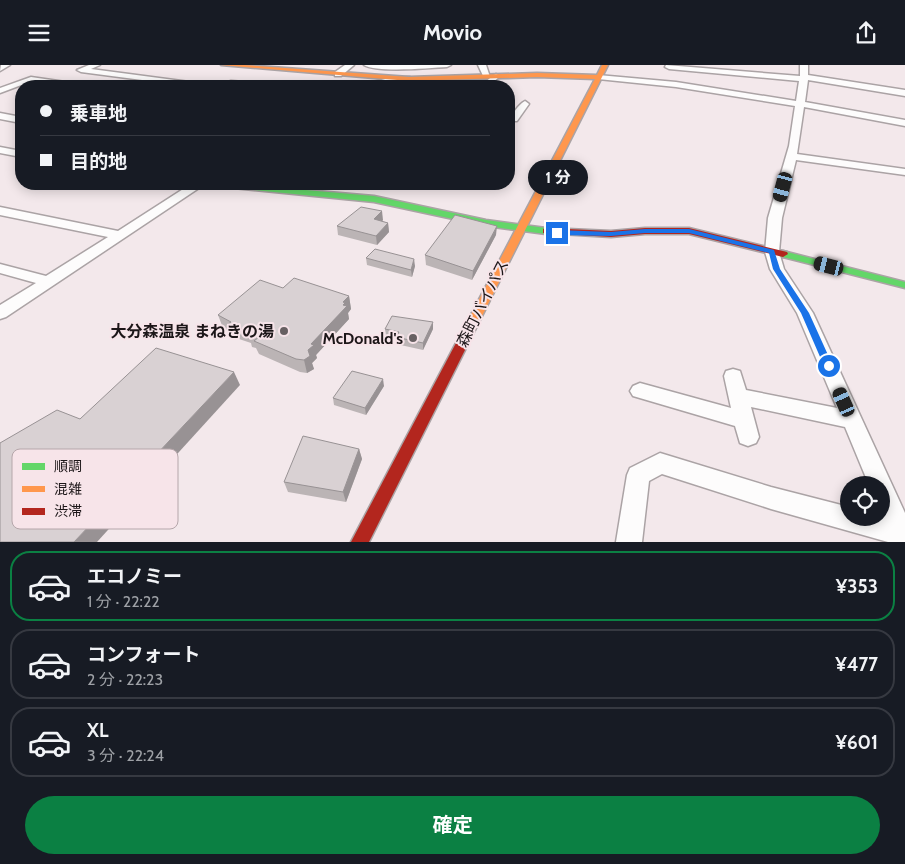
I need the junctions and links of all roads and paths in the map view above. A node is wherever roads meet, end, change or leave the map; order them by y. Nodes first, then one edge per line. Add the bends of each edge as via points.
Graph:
1 (6, 65) edge
2 (96, 65) edge
3 (230, 65) edge
4 (350, 65) edge
5 (368, 65) edge
6 (442, 65) edge
7 (448, 65) edge
8 (605, 65) edge
9 (254, 66) edge
10 (669, 66) edge
11 (128, 68) dead end
12 (0, 69) edge
13 (283, 69) junction
14 (393, 72) junction
15 (112, 73) junction
16 (338, 74) junction
17 (804, 74) edge
18 (487, 76) edge
19 (598, 77) junction
20 (409, 79) junction
21 (95, 80) dead end
22 (162, 80) edge
23 (262, 80) edge
24 (389, 80) edge
25 (657, 82) junction
26 (15, 86) edge
27 (0, 92) edge
28 (905, 93) edge
29 (14, 96) dead end
30 (800, 103) junction
31 (0, 116) edge
32 (15, 119) edge
33 (905, 123) edge
34 (0, 150) edge
35 (15, 153) edge
36 (792, 156) junction
37 (905, 172) edge
38 (186, 190) edge
39 (277, 190) edge
40 (0, 211) edge
41 (521, 227) junction
42 (119, 235) junction
43 (772, 252) junction
44 (0, 268) edge
45 (48, 281) junction
46 (905, 285) edge
47 (0, 313) edge
48 (733, 376) dead end
49 (640, 391) dead end
50 (738, 396) junction
51 (852, 420) junction
52 (746, 428) joint
53 (877, 476) edge
54 (890, 506) edge
55 (903, 536) edge
56 (360, 541) edge
57 (629, 541) edge

1 - 12 street
2 - 15 street via 81,70
3 - 9 street
4 - 16 street
5 - 14 street
6 - 7 street
6 - 14 street
8 - 19 street, 森町バイパス
9 - 13 street
10 - 17 street
10 - 25 street
11 - 15 street
13 - 16 street
13 - 23 street
14 - 16 street
14 - 20 street
15 - 21 street
15 - 22 street
17 - 28 street
17 - 30 street
18 - 19 street
18 - 20 street
19 - 25 street
19 - 41 street, 森町バイパス
20 - 24 street
25 - 30 street
26 - 27 street
27 - 29 street
30 - 33 street
30 - 36 street
31 - 32 street
34 - 35 street
36 - 37 street
36 - 43 street via 775,218
38 - 42 street
39 - 41 street via 374,199 486,223
40 - 42 street
41 - 43 street via 557,233 689,231
41 - 56 street, 森町バイパス
42 - 45 street
43 - 46 street
43 - 51 street via 777,269 805,313
44 - 45 street
45 - 47 street
48 - 50 street
49 - 52 street
50 - 51 street
50 - 52 street
51 - 53 street
54 - 55 street
55 - 57 street via 660,463 638,475

